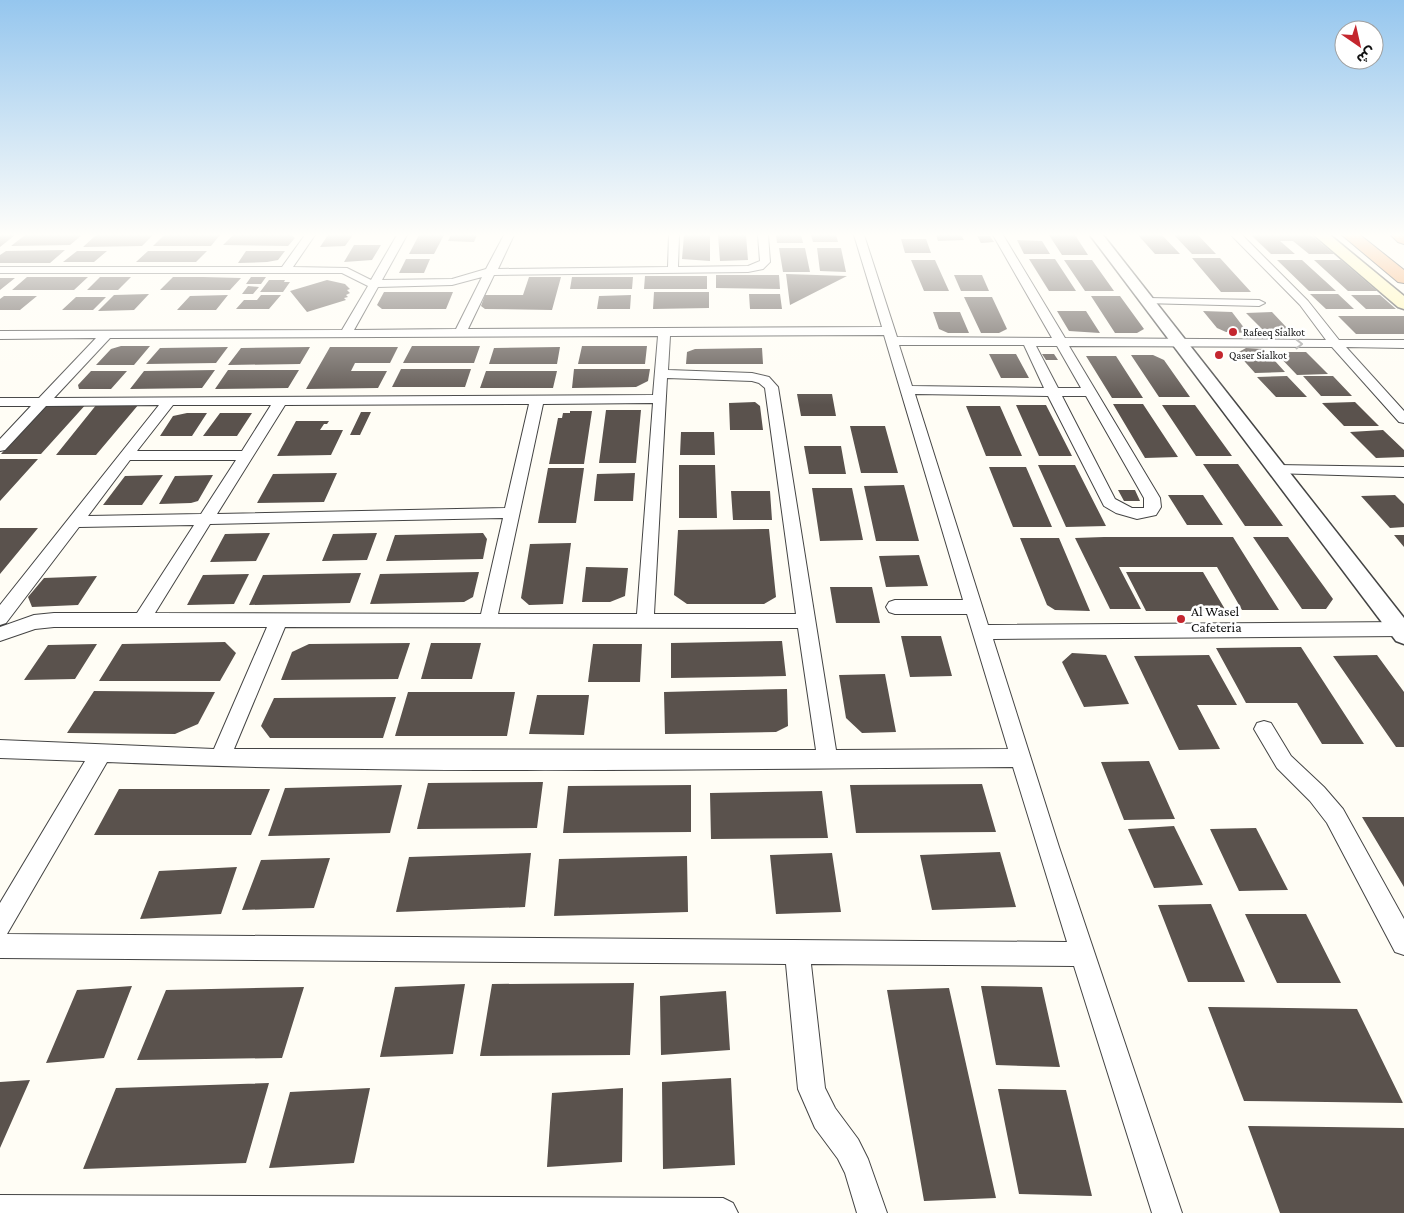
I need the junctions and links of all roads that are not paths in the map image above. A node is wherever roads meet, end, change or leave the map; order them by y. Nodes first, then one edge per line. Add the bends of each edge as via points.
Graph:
1 (369, 292) edge
2 (480, 292) edge
3 (877, 292) edge
4 (1031, 292) edge
5 (1140, 292) edge
6 (1293, 292) edge
7 (1389, 292) edge
8 (1147, 301) junction
9 (1260, 303) dead end
10 (1404, 304) edge
11 (664, 332) junction
12 (460, 333) junction
13 (106, 334) junction
14 (346, 334) junction
15 (0, 335) edge
16 (891, 336) junction
17 (1028, 342) junction
18 (1061, 342) junction
19 (1180, 343) junction
20 (1336, 344) junction
21 (1404, 344) edge
22 (662, 374) junction
23 (907, 390) junction
24 (1053, 392) junction
25 (1090, 392) junction
26 (660, 399) junction
27 (281, 400) junction
28 (537, 400) junction
29 (169, 401) junction
30 (0, 402) edge
31 (42, 402) junction
32 (1404, 419) edge
33 (0, 446) edge
34 (246, 455) junction
35 (126, 456) junction
36 (1277, 470) junction
37 (1404, 472) edge
38 (512, 513) junction
39 (206, 519) junction
40 (75, 522) junction
41 (974, 607) junction
42 (895, 608) dead end
43 (0, 618) edge
44 (142, 620) junction
45 (278, 620) junction
46 (488, 621) junction
47 (645, 621) junction
48 (806, 621) junction
49 (1403, 631) edge
50 (982, 632) junction
51 (0, 634) edge
52 (1264, 729) dead end
53 (0, 748) edge
54 (101, 753) junction
55 (220, 758) junction
56 (1020, 758) junction
57 (826, 759) junction
58 (0, 925) edge
59 (1404, 943) edge
60 (0, 946) edge
61 (798, 952) junction
62 (1083, 954) junction
63 (0, 1210) edge
64 (96, 1211) edge
65 (723, 1213) edge
66 (872, 1213) edge
67 (1167, 1213) edge

1 - 14 street
2 - 12 street
3 - 16 street
4 - 18 street
5 - 8 street
6 - 20 street
7 - 10 main road
8 - 9 street
8 - 19 street
11 - 12 street
11 - 16 street
11 - 22 street
12 - 14 street
13 - 14 street
13 - 15 street
13 - 31 street
16 - 17 street
16 - 23 street
17 - 18 street
17 - 24 street
18 - 19 street
18 - 25 street
19 -> 20 street
19 - 36 street
20 - 21 street
20 - 32 street
22 - 26 street
22 - 48 street via 752,377 764,380 771,387
23 - 24 street
23 - 41 street
24 - 25 street
24 - 25 street via 1109,502 1125,512 1152,510 1152,498
26 - 28 street
26 - 47 street
27 - 28 street
27 - 29 street
27 - 34 street
28 - 38 street
29 - 31 street
29 - 35 street
30 - 31 street
31 - 33 street
34 - 35 street
34 - 39 street
35 - 40 street
36 - 37 street
36 - 49 street
38 - 39 street
38 - 46 street
39 - 40 street
39 - 44 street
40 - 43 street
41 - 42 street
41 - 50 street
44 - 45 street
44 - 51 street via 45,620
45 - 46 street
45 - 55 street
46 - 47 street
47 - 48 street
48 - 57 street
49 - 50 street
50 - 56 street
52 - 59 street via 1284,762 1335,816
53 - 54 street
54 - 55 street
54 - 58 street
55 - 57 street
56 - 57 street
56 - 62 street
60 - 61 street
61 - 62 street
61 - 66 street via 812,1088 825,1118 858,1169
62 - 67 street
63 - 64 street
64 - 65 street

